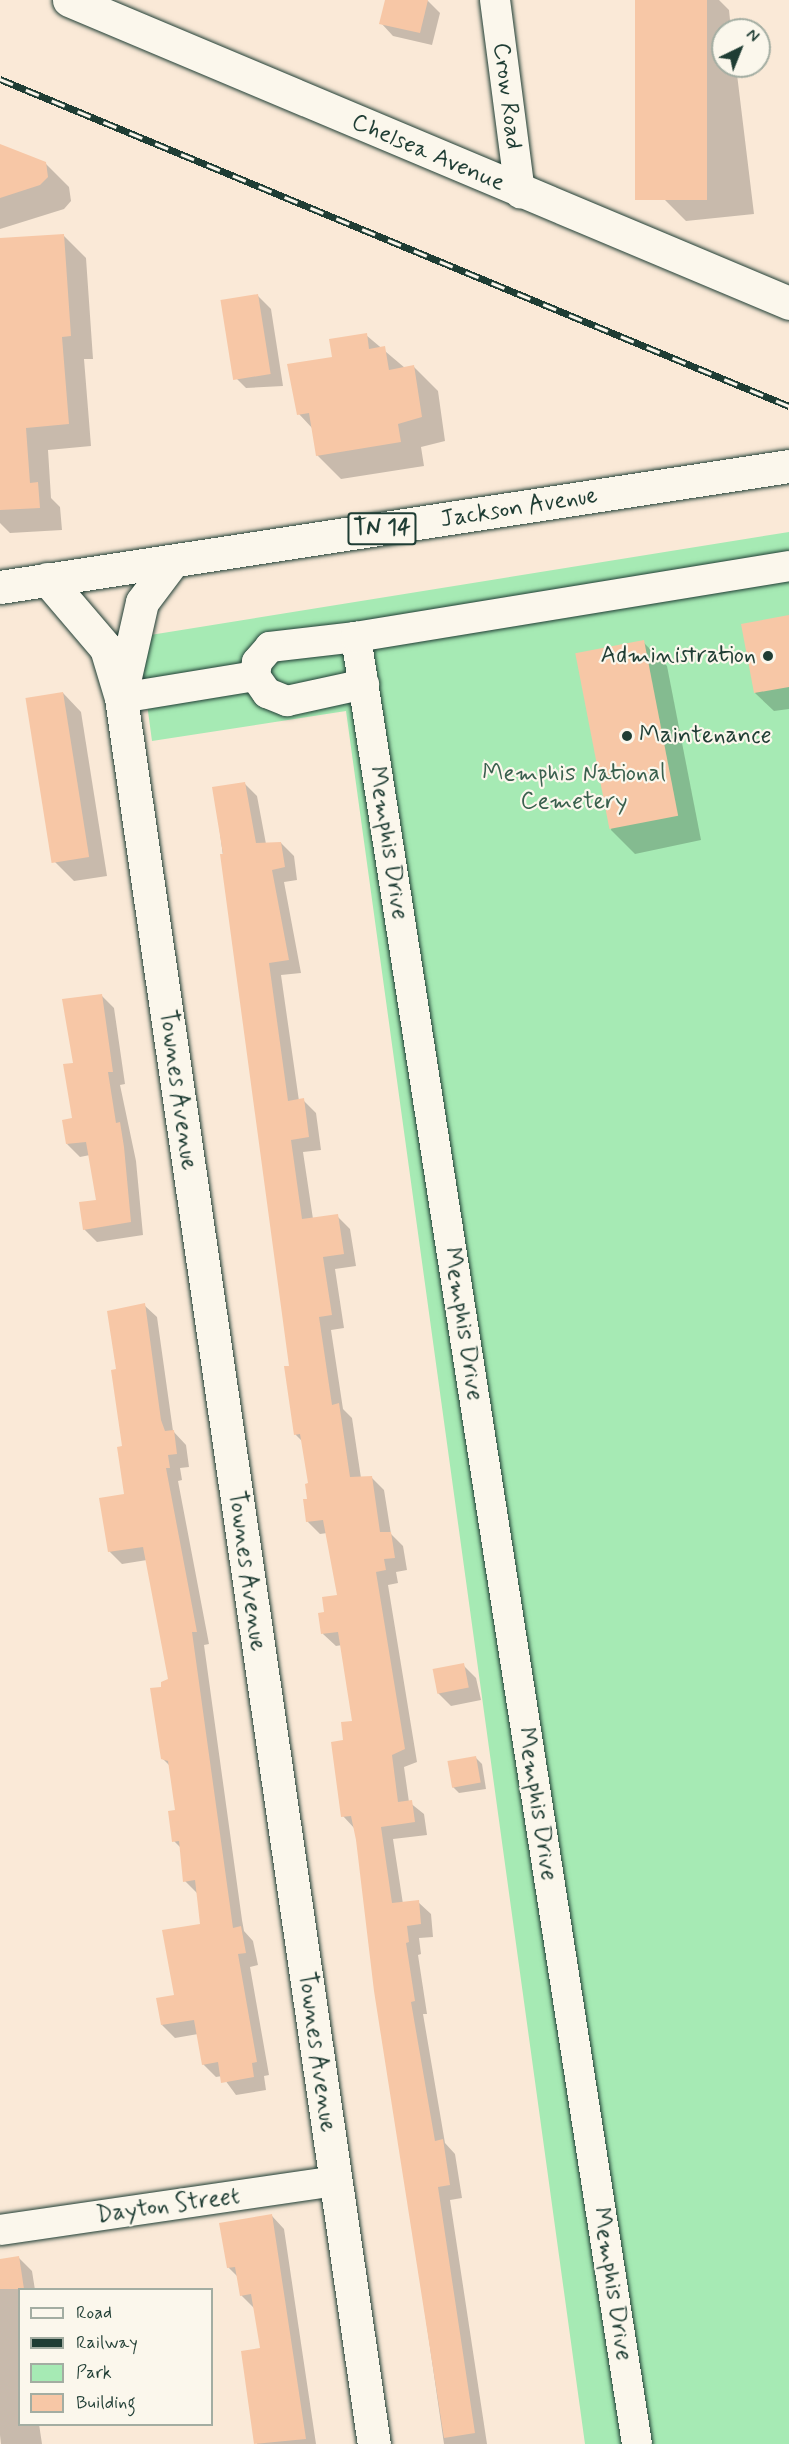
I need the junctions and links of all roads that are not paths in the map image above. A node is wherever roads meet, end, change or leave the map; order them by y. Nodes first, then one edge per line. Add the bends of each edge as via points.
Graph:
1 (69, 0) edge
2 (495, 0) edge
3 (520, 193) junction
4 (786, 298) edge
5 (789, 466) edge
6 (172, 562) junction
7 (789, 566) edge
8 (47, 579) junction
9 (0, 587) edge
10 (356, 636) junction
11 (255, 676) junction
12 (364, 684) junction
13 (121, 698) junction
14 (336, 2181) junction
15 (0, 2230) edge
16 (374, 2444) edge
17 (637, 2444) edge

1 - 3 street, Chelsea Avenue
2 - 3 street, Crow Road
3 - 4 street, Chelsea Avenue
5 - 6 street, Jackson Avenue / TN 14
6 - 8 street, Jackson Avenue / TN 14
6 - 13 street, Townes Avenue via 142,602
7 - 10 street
8 - 9 street, Jackson Avenue / TN 14
8 - 13 street, Townes Avenue via 106,648
10 - 11 street via 270,647 257,662
10 - 12 street, Memphis Drive
11 - 12 street via 267,693 287,701
11 - 13 street
12 - 17 street, Memphis Drive
13 - 14 street, Townes Avenue
14 - 15 street, Dayton Street
14 - 16 street, Townes Avenue

